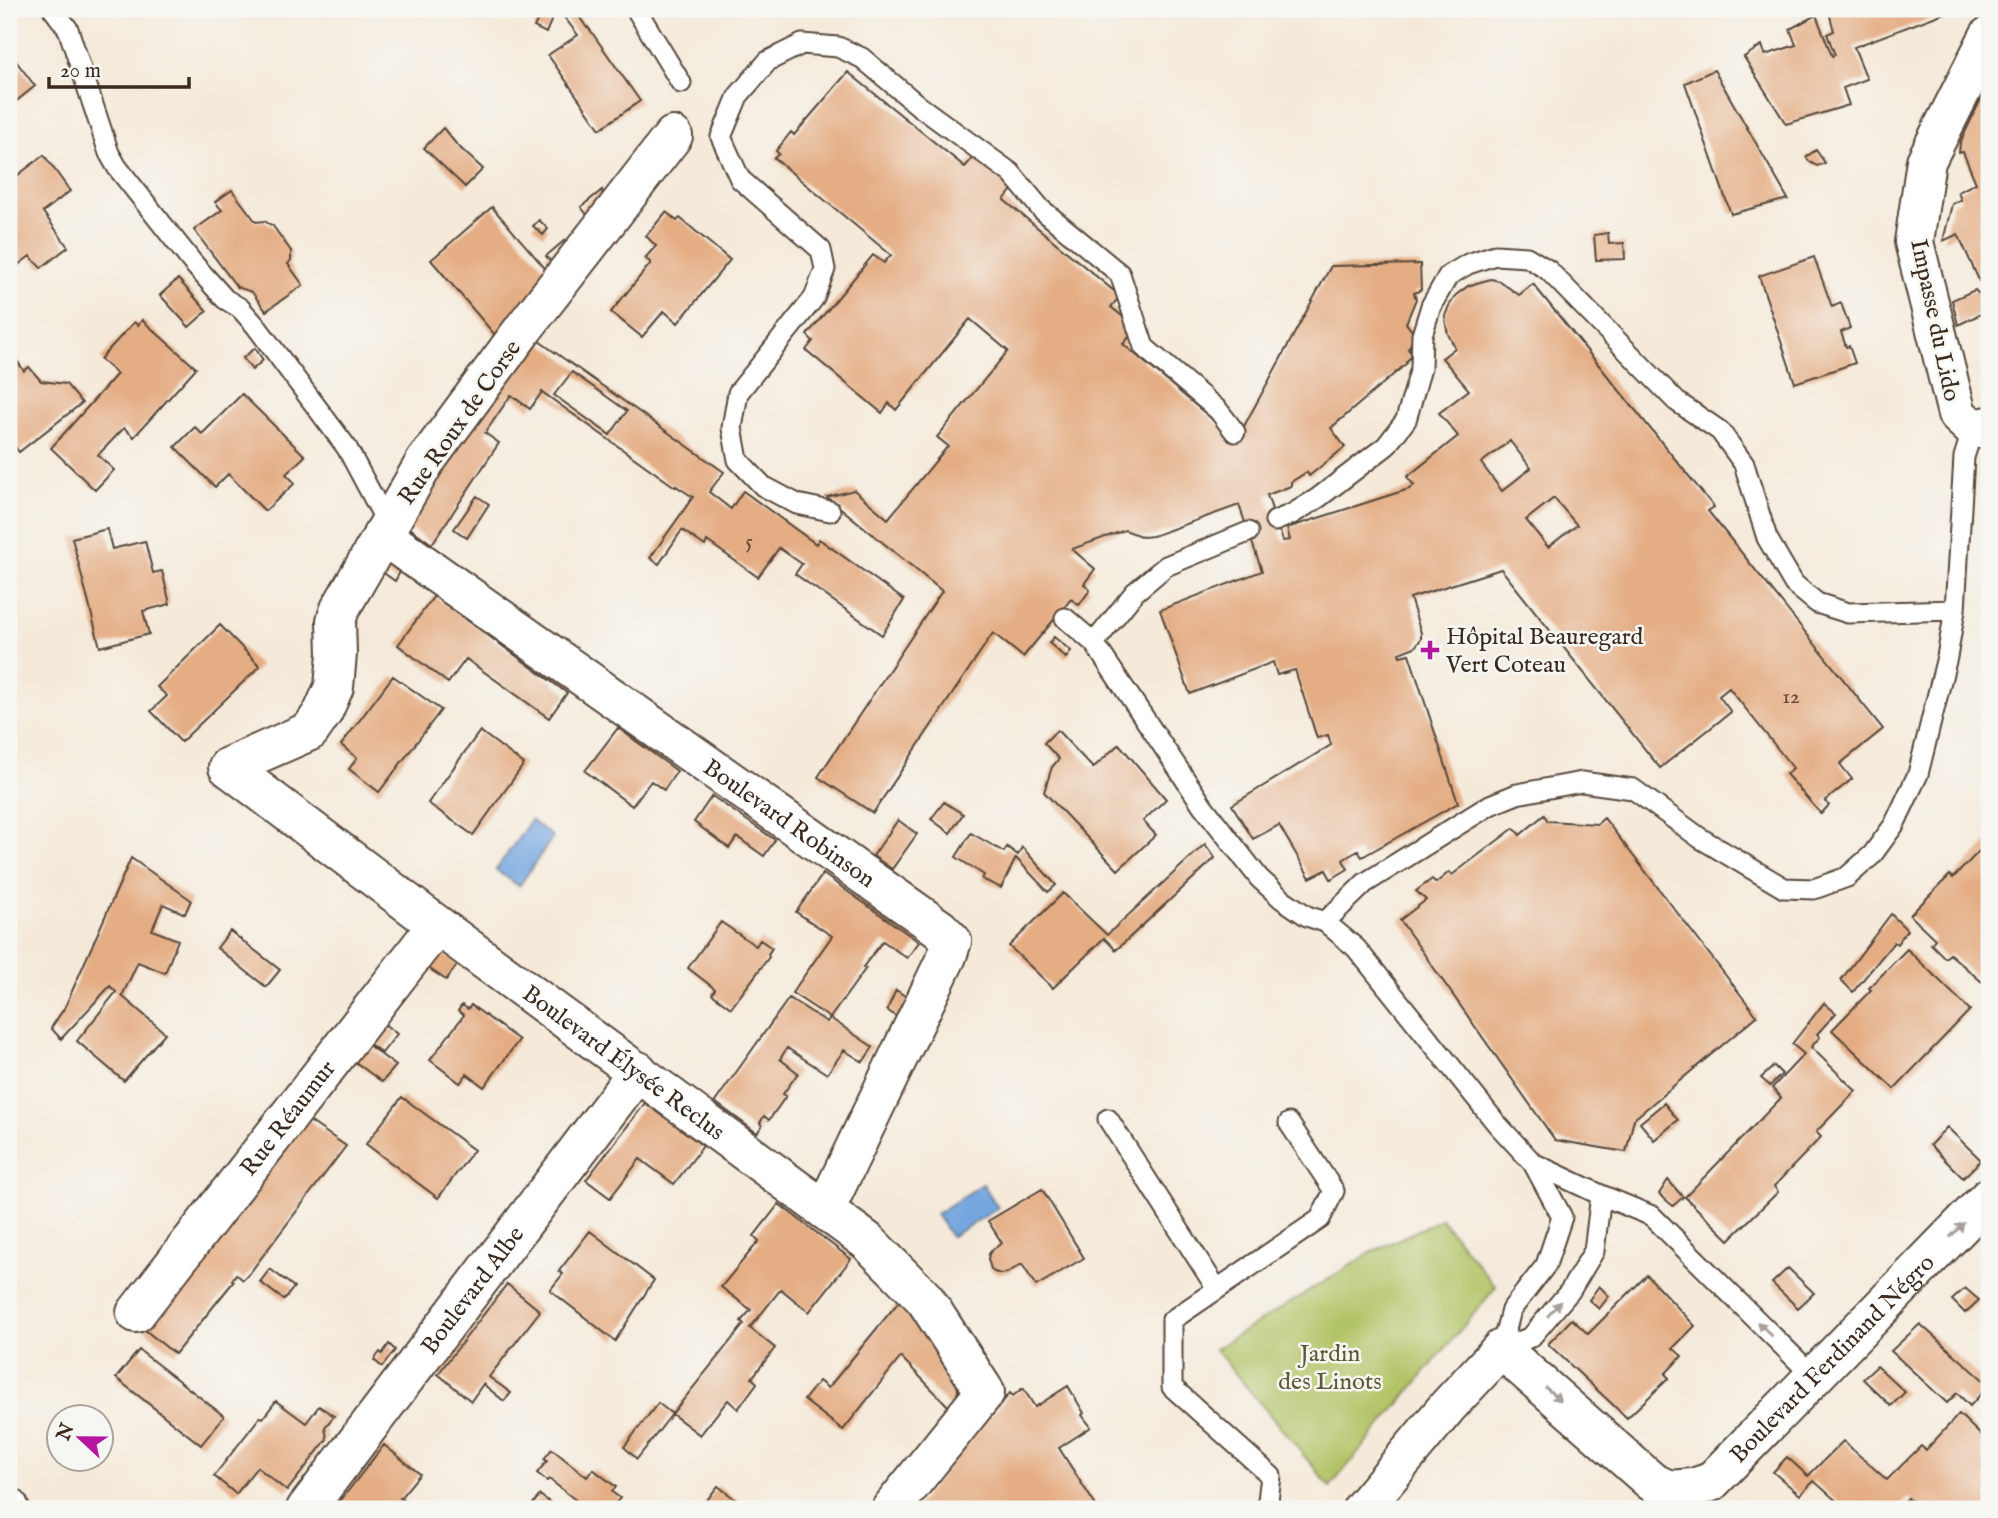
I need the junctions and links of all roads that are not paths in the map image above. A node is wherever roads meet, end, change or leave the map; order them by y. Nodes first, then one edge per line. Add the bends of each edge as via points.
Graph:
1 (53, 9) edge
2 (636, 9) edge
3 (1989, 36) edge
4 (681, 83) dead end
5 (673, 136) dead end
6 (1981, 428) edge
7 (1235, 432) dead end
8 (830, 511) dead end
9 (1275, 521) dead end
10 (385, 530) junction
11 (1248, 532) dead end
12 (1955, 610) junction
13 (1065, 618) dead end
14 (1094, 643) junction
15 (228, 767) joint
16 (1325, 922) junction
17 (437, 925) junction
18 (638, 1071) junction
19 (1108, 1119) dead end
20 (1289, 1123) dead end
21 (1533, 1163) junction
22 (1601, 1195) junction
23 (1989, 1197) edge
24 (825, 1210) junction
25 (1217, 1289) junction
26 (136, 1313) dead end
27 (1502, 1349) junction
28 (1814, 1377) junction
29 (306, 1509) edge
30 (891, 1509) edge
31 (1267, 1509) edge
32 (1362, 1509) edge

1 - 10 lane via 68,29 117,167 192,262 256,326 346,447
2 - 4 lane
3 - 6 street, Impasse du Lido via 1926,161 1914,242 1957,414
5 - 10 street, Rue Roux de Corse via 425,462
6 - 12 lane via 1964,457
7 - 8 lane via 1218,410 1144,348 1120,274 1041,209 1011,173 862,58 838,47 802,44 768,61 738,96 721,137 740,179 821,250 825,269 814,298 738,393 732,428 738,460 763,486 797,504
9 - 12 lane via 1318,498 1386,446 1406,420 1421,368 1422,335 1448,276 1495,256 1527,257 1548,270 1676,401 1720,430 1744,464 1766,538 1794,584 1817,603 1848,613
10 - 15 street, Rue Roux de Corse via 336,621 334,687 323,712 310,730
10 - 24 street, Boulevard Robinson via 952,941
11 - 14 lane via 1166,566 1135,592
12 - 16 lane via 1918,774 1895,825 1847,877 1814,889 1784,888 1700,838 1633,789 1582,782 1517,793 1490,805 1365,883
13 - 14 lane
14 - 16 lane via 1203,806 1259,878 1307,916
15 - 17 street, Boulevard Élysée Reclus
16 - 21 lane via 1356,948
17 - 18 street, Boulevard Élysée Reclus
17 - 26 street, Rue Réaumur
18 - 24 street, Boulevard Élysée Reclus
18 - 29 street, Boulevard Albe
19 - 25 lane
20 - 25 lane via 1334,1191 1320,1219
21 - 22 lane
21 - 27 lane via 1562,1217 1546,1265 1511,1310
27 -> 22 lane via 1531,1337 1570,1291 1594,1251
28 -> 22 lane via 1652,1216
28 -> 23 street, Boulevard Ferdinand Négro
24 - 30 street, Boulevard Élysée Reclus via 867,1241 925,1299 985,1392
25 - 31 lane via 1172,1321 1172,1387 1271,1476
27 -> 28 street, Boulevard Ferdinand Négro via 1652,1482 1670,1490 1711,1482
27 - 32 street

